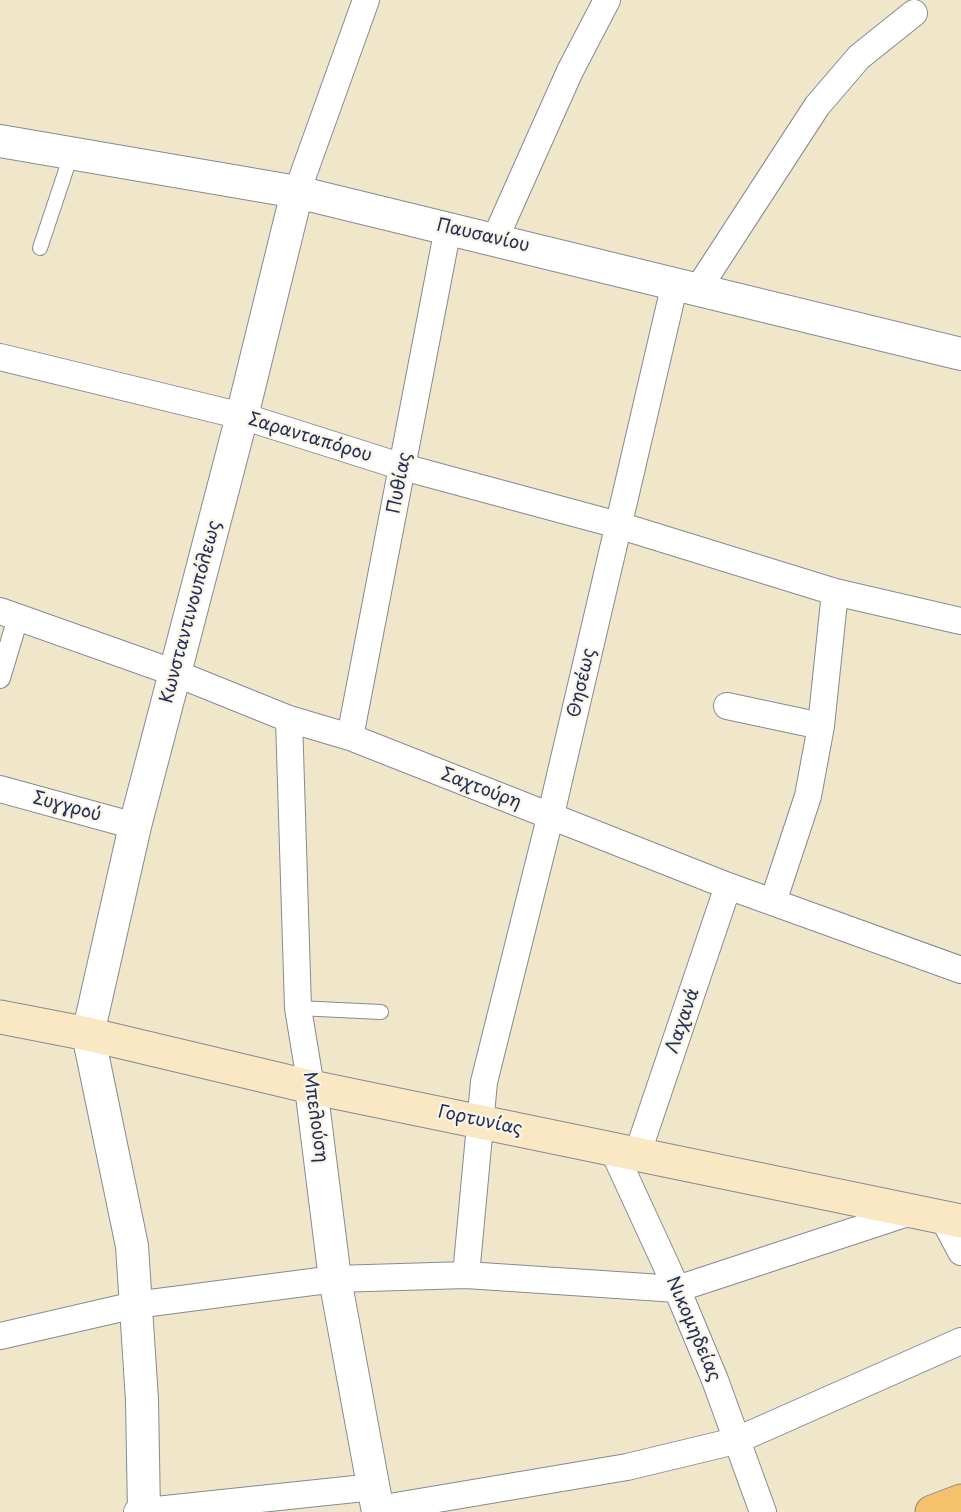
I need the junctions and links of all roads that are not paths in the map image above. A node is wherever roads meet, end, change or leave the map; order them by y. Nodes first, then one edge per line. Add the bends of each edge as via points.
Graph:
1 (366, 0) edge
2 (607, 0) edge
3 (914, 13) dead end
4 (0, 141) edge
5 (71, 155) junction
6 (297, 192) junction
7 (448, 228) junction
8 (495, 239) junction
9 (40, 248) dead end
10 (686, 286) junction
11 (961, 354) edge
12 (0, 357) edge
13 (242, 416) junction
14 (404, 467) junction
15 (618, 525) junction
16 (835, 592) junction
17 (9, 614) edge
18 (961, 621) edge
19 (176, 673) junction
20 (0, 678) edge
21 (727, 706) dead end
22 (290, 719) junction
23 (820, 726) junction
24 (350, 737) junction
25 (0, 789) edge
26 (551, 816) junction
27 (135, 826) junction
28 (728, 886) junction
29 (773, 902) junction
30 (961, 969) edge
31 (298, 1008) junction
32 (381, 1012) dead end
33 (0, 1017) edge
34 (88, 1034) junction
35 (311, 1087) junction
36 (478, 1120) junction
37 (625, 1153) junction
38 (911, 1212) junction
39 (952, 1219) edge
40 (961, 1252) edge
41 (466, 1275) junction
42 (336, 1279) junction
43 (677, 1289) junction
44 (135, 1305) junction
45 (0, 1336) edge
46 (961, 1341) edge
47 (735, 1441) junction
48 (961, 1501) edge
49 (377, 1503) edge
50 (141, 1512) edge
51 (763, 1512) edge
52 (933, 1512) edge

1 - 6 street
2 - 8 street via 570,71
3 - 10 street, Θησέως via 860,57 817,106
4 - 5 street, Παυσανίου
5 - 6 street, Παυσανίου
5 - 9 lane
6 - 7 street, Παυσανίου
6 - 13 street, Κωνσταντινουπόλεως
7 - 8 street, Παυσανίου
7 - 14 street, Πυθίας
8 - 10 street, Παυσανίου
10 - 11 street, Παυσανίου
10 - 15 street, Θησέως
12 - 13 street, Σαρανταπόρου
13 - 14 street, Σαρανταπόρου
13 - 19 street, Κωνσταντινουπόλεως
14 - 15 street, Σαρανταπόρου
14 - 24 street, Πυθίας
15 - 16 street, Σαρανταπόρου
15 - 26 street, Θησέως
16 - 18 street, Σαρανταπόρου
16 - 23 street
17 - 19 street, Σαχτούρη
17 - 20 street
19 - 22 street, Σαχτούρη
19 - 27 street, Κωνσταντινουπόλεως
21 - 23 street
22 - 24 street, Σαχτούρη
22 - 31 street, Μπελούση
23 - 29 street via 808,796
24 - 26 street, Σαχτούρη
25 - 27 street, Συγγρού
26 - 28 street, Σαχτούρη
26 - 36 street, Θησέως via 484,1082
27 - 34 street, Κωνσταντινουπόλεως
28 - 29 street, Σαχτούρη
28 - 37 street, Λαχανά
29 - 30 street, Σαχτούρη
31 - 32 lane
31 - 35 street, Μπελούση
33 - 34 main road, Γορτυνίας
34 - 35 main road, Γορτυνίας
34 - 44 street via 132,1246
35 - 36 main road, Γορτυνίας
35 - 42 street, Μπελούση
36 - 37 main road, Γορτυνίας
36 - 41 street, Θησέως
37 - 38 main road, Γορτυνίας
37 - 43 street, Νικομηδείας
38 - 39 main road, Γορτυνίας
38 - 43 street
39 - 40 street
41 - 42 street
41 - 43 street
42 - 44 street
42 - 49 street, Μπελούση
43 - 47 street, Νικομηδείας via 715,1380
44 - 45 street
44 - 50 street via 142,1400
46 - 47 street
47 - 49 street via 627,1467
47 - 51 street, Νικομηδείας
48 - 52 main road
49 - 50 street

